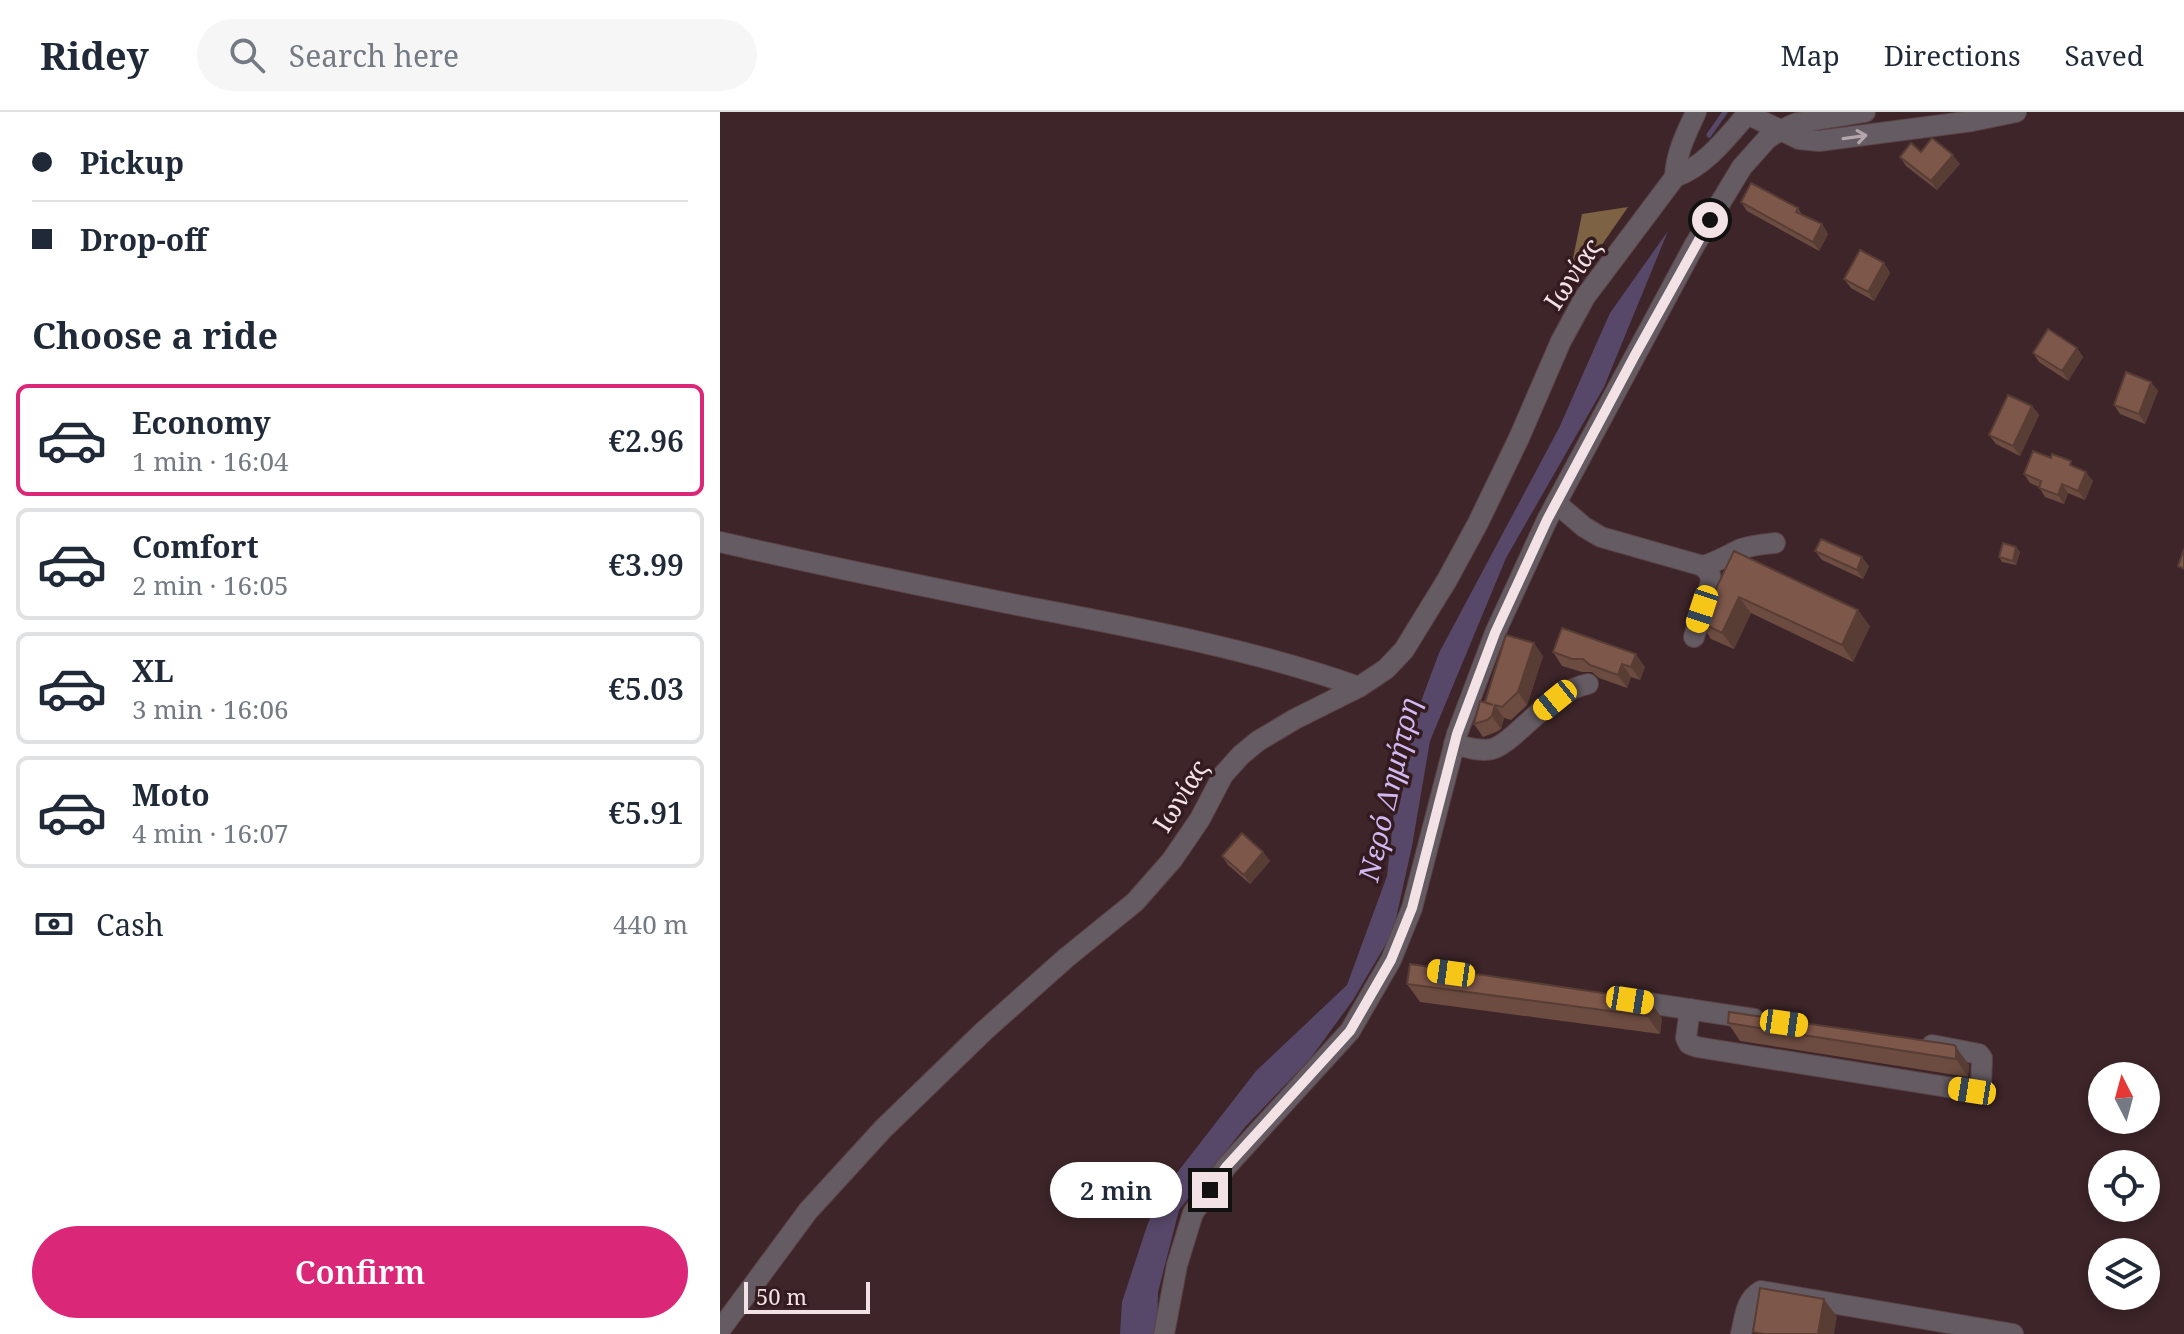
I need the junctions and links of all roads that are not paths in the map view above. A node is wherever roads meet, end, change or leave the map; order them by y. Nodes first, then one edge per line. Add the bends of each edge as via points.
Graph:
1 (1696, 112) edge
2 (1865, 112) edge
3 (2016, 112) edge
4 (1748, 113) edge
5 (1779, 131) junction
6 (1675, 177) junction
7 (1556, 503) junction
8 (720, 542) edge
9 (1775, 543) dead end
10 (1703, 566) junction
11 (1694, 637) dead end
12 (1588, 684) dead end
13 (1359, 687) junction
14 (1454, 744) junction
15 (1611, 997) edge
16 (1690, 1009) junction
17 (1768, 1021) edge
18 (1910, 1042) edge
19 (1915, 1326) edge
20 (720, 1330) edge
21 (1164, 1334) edge
22 (1741, 1334) edge
23 (2013, 1334) edge

1 - 6 street via 1676,160
2 - 5 street
5 -> 3 street via 1799,139 1840,139
4 - 5 street
4 - 6 street via 1700,163
5 - 7 street via 1742,167 1694,246
6 - 13 street, Ιωνίας via 1585,297 1478,523 1417,630 1386,669
7 - 10 street via 1601,537
7 - 14 street via 1495,633
8 - 13 street via 1115,623
9 - 10 street
10 - 11 street via 1711,582
12 - 14 street via 1555,700 1493,749
13 - 20 street, Ιωνίας via 1241,755 1223,775 1172,860 1135,902 984,1031 883,1129 808,1211
14 - 21 street via 1399,962 1350,1031 1226,1167 1193,1213
15 - 16 street
16 - 17 street
16 - 18 street via 1686,1038 1697,1047 1972,1091 1981,1086 1979,1054
19 - 22 street via 1761,1291 1748,1304
19 - 23 street

